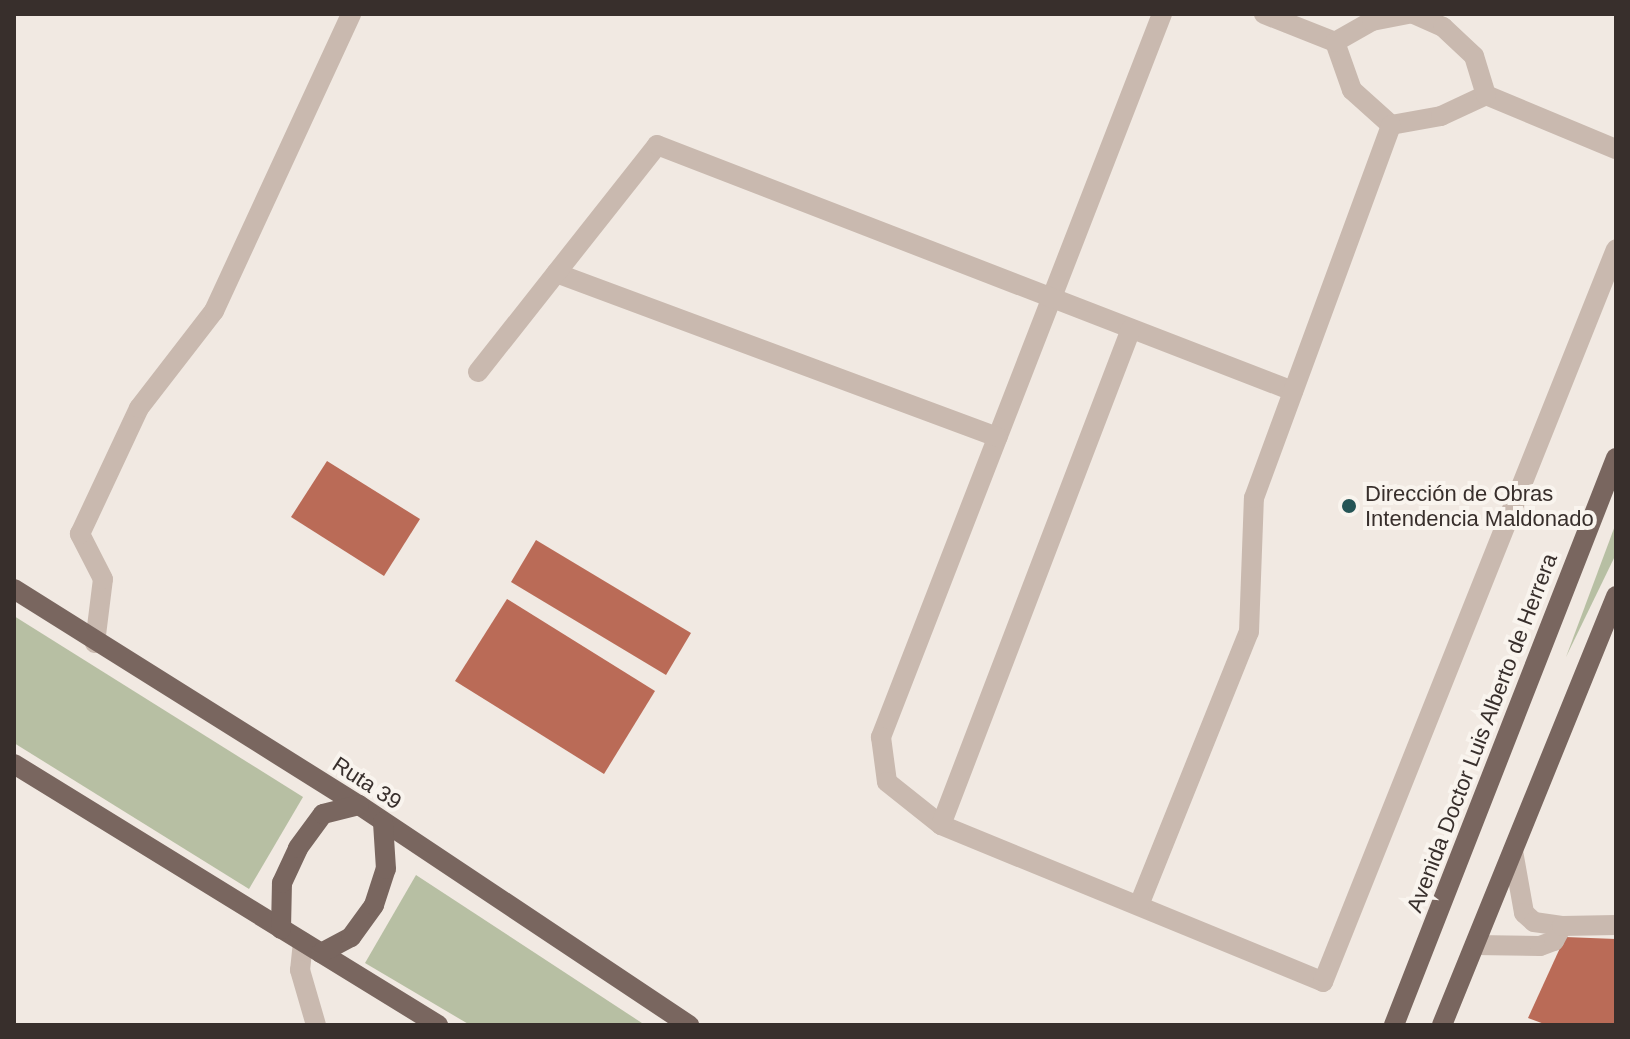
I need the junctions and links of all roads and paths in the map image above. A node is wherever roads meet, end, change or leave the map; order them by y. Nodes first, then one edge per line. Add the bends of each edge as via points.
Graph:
1 (351, 14) edge
2 (1162, 14) edge
3 (1264, 14) edge
4 (1412, 14) edge
5 (1335, 42) junction
6 (1486, 95) junction
7 (1391, 125) junction
8 (1616, 149) edge
9 (1616, 249) edge
10 (556, 273) junction
11 (1051, 300) junction
12 (1131, 329) junction
13 (478, 372) dead end
14 (1293, 391) junction
15 (998, 437) junction
16 (1616, 458) edge
17 (14, 589) edge
18 (1616, 596) edge
19 (95, 643) junction
20 (14, 764) edge
21 (359, 805) junction
22 (383, 822) junction
23 (941, 825) junction
24 (1513, 851) junction
25 (1139, 905) junction
26 (1616, 925) edge
27 (1562, 926) junction
28 (281, 929) junction
29 (1475, 945) junction
30 (312, 948) junction
31 (316, 1025) edge
32 (438, 1025) edge
33 (689, 1025) edge
34 (1394, 1025) edge
35 (1442, 1025) edge

1 - 19 street via 214,311 139,408 80,534 103,579
2 - 11 street
3 - 5 street
4 - 5 street via 1372,21
4 - 6 street via 1443,27 1474,56
5 - 7 street via 1352,90
6 - 7 street via 1441,116
6 - 8 street
7 - 14 street
9 - 25 street via 1323,982
10 - 11 street via 657,145
10 - 13 street
10 - 15 street
11 - 12 street
11 - 15 street
12 - 14 street
12 - 23 street
14 - 25 street via 1254,498 1249,632
15 - 23 street via 881,737 887,782
16 - 34 main road, Avenida Doctor Luis Alberto de Herrera
17 - 19 main road, Ruta 39
18 - 24 main road
19 - 21 main road, Ruta 39
20 - 28 main road
21 - 22 main road, Ruta 39
21 - 28 main road via 323,814 298,848 282,883
22 - 30 main road via 386,869 374,905 351,937
22 - 33 main road, Ruta 39
23 - 25 street
24 - 27 street via 1524,913 1534,922
24 - 29 main road
26 - 27 street
27 - 29 street via 1554,941
28 - 30 main road
29 - 35 main road
30 - 31 street via 300,970
30 - 32 main road

